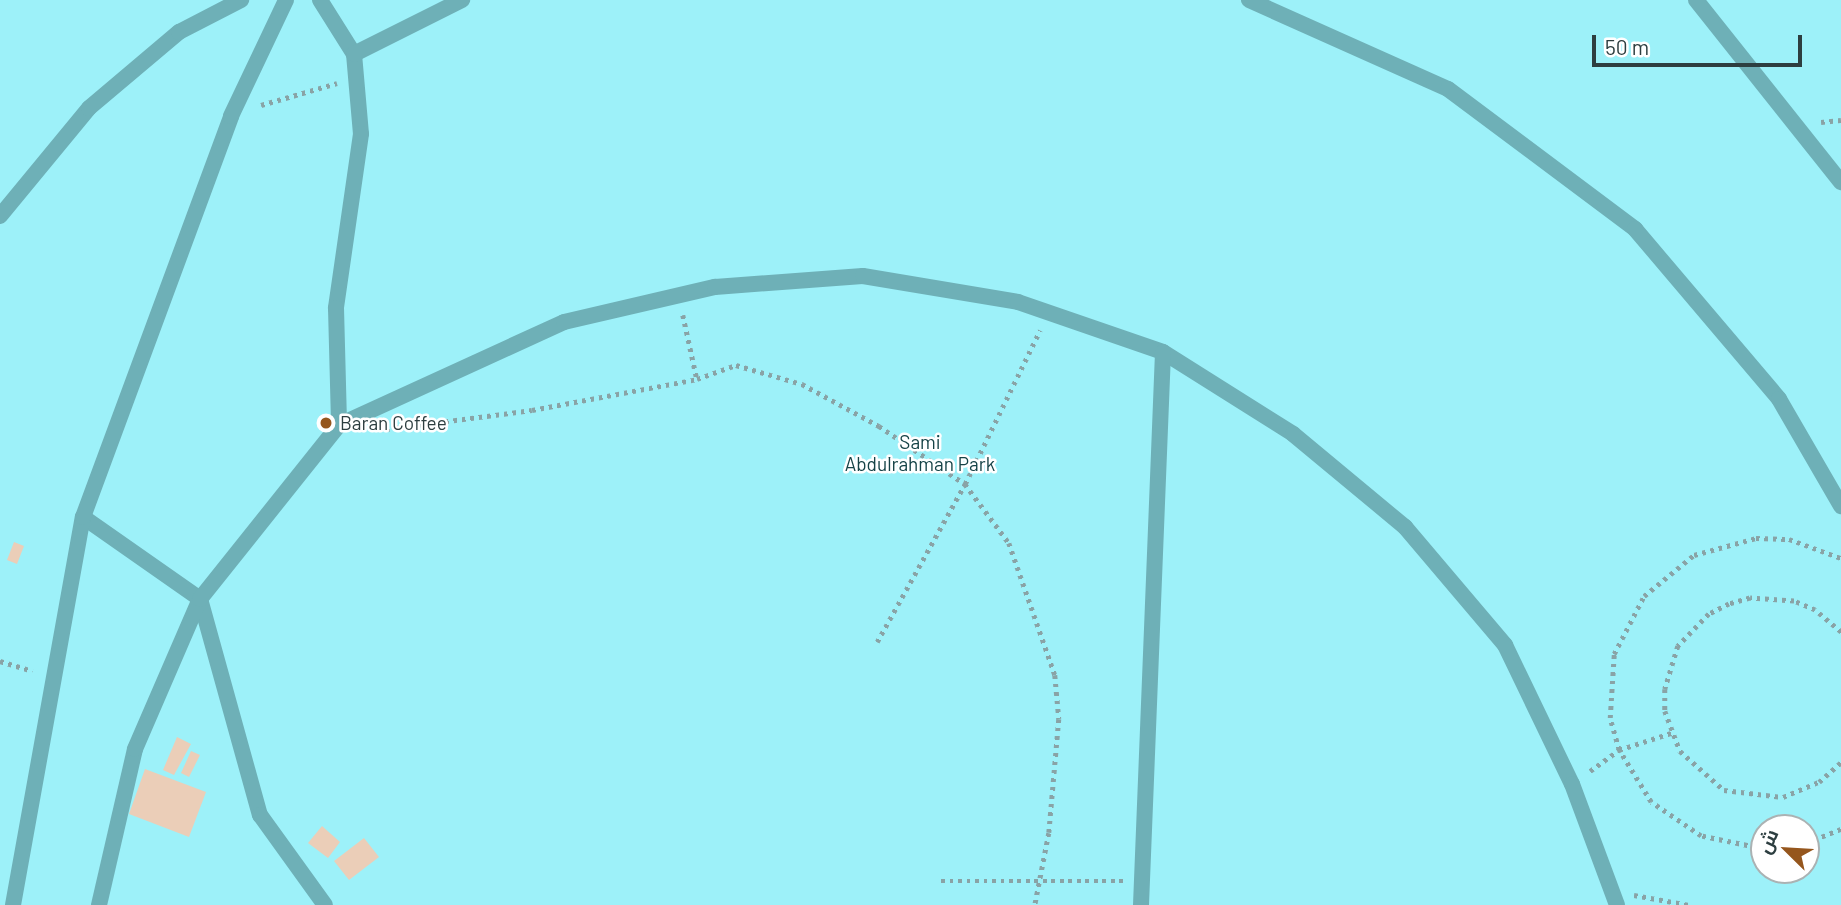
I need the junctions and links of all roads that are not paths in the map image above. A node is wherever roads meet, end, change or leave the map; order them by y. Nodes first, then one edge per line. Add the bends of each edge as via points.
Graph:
1 (241, 0) edge
2 (286, 0) edge
3 (320, 0) edge
4 (462, 0) edge
5 (1249, 0) edge
6 (1696, 0) edge
7 (354, 54) junction
8 (1841, 182) edge
9 (0, 216) edge
10 (1163, 352) junction
11 (339, 425) junction
12 (1841, 506) edge
13 (83, 517) junction
14 (200, 599) junction
15 (1616, 899) edge
16 (13, 905) edge
17 (99, 905) edge
18 (325, 905) edge
19 (1141, 905) edge

1 - 9 lane via 179,32 89,108
2 - 13 lane via 230,116
3 - 7 lane
4 - 7 lane
5 - 12 lane via 1448,89 1636,229 1779,399
6 - 8 lane
7 - 11 lane via 361,134 336,307
10 - 11 lane via 1018,302 863,276 715,287 564,322
10 - 15 lane via 1293,434 1405,527 1505,645 1572,784
10 - 19 lane
11 - 14 lane
13 - 14 lane
13 - 16 lane
14 - 17 lane via 135,749
14 - 18 lane via 260,815

